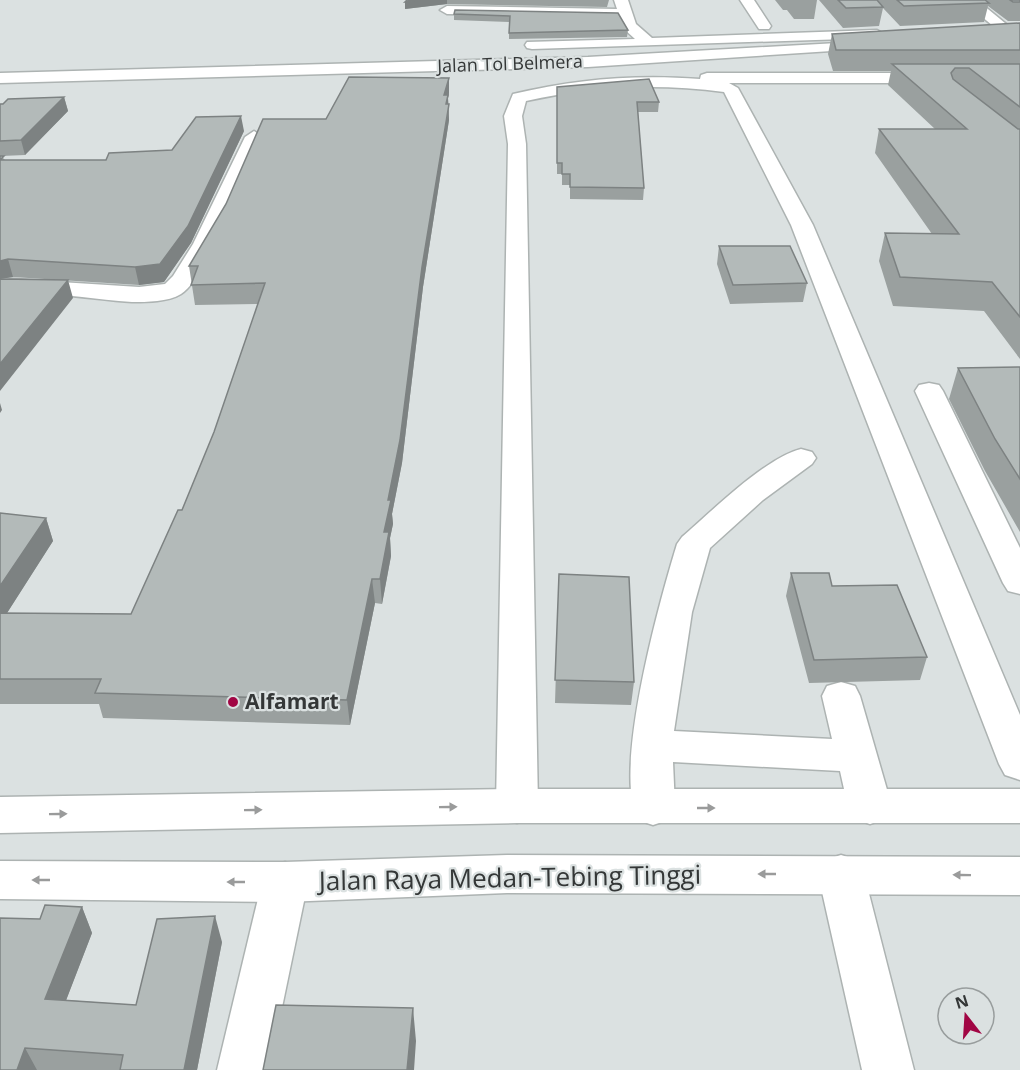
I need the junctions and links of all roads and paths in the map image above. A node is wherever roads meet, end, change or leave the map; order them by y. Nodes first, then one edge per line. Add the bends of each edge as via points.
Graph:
1 (747, 0) edge
2 (969, 0) edge
3 (625, 13) edge
4 (450, 16) dead end
5 (826, 20) dead end
6 (764, 26) dead end
7 (1020, 27) edge
8 (1004, 28) junction
9 (840, 36) junction
10 (1020, 36) edge
11 (648, 43) junction
12 (891, 43) junction
13 (532, 45) dead end
14 (659, 77) dead end
15 (0, 78) edge
16 (1020, 78) edge
17 (0, 86) edge
18 (254, 137) edge
19 (0, 288) edge
20 (929, 391) dead end
21 (801, 458) dead end
22 (1020, 583) edge
23 (841, 696) dead end
24 (652, 745) junction
25 (857, 756) junction
26 (1020, 764) edge
27 (517, 806) junction
28 (1020, 806) edge
29 (870, 807) junction
30 (653, 808) junction
31 (0, 815) edge
32 (841, 874) junction
33 (1020, 876) edge
34 (0, 880) edge
35 (285, 882) junction
36 (243, 1070) edge
37 (888, 1070) edge

1 - 6 main road
2 - 8 main road
3 - 4 main road
3 - 11 main road
5 - 9 main road
7 - 8 main road
8 - 10 main road via 984,34
9 - 11 main road
9 - 12 main road
11 - 13 main road
12 - 15 main road, Jalan Tol Belmera via 588,62
12 - 17 main road, Jalan Tol Belmera via 589,69
14 - 16 main road
18 - 19 main road via 225,203 178,286 148,294 30,286
20 - 22 main road
21 - 24 main road via 752,493 693,544 674,612
23 - 25 main road
24 - 25 main road
24 - 30 main road
25 - 29 main road
26 - 27 main road via 802,225 730,88 679,82 582,87 519,98 513,116 517,144
27 - 30 main road
31 -> 27 main road
28 - 29 main road
30 -> 29 main road
33 -> 32 main road, Jalan Raya Medan-Tebing Tinggi
32 -> 35 main road, Jalan Raya Medan-Tebing Tinggi via 507,874
32 - 37 main road
35 -> 34 main road, Jalan Raya Medan-Tebing Tinggi
35 - 36 main road

